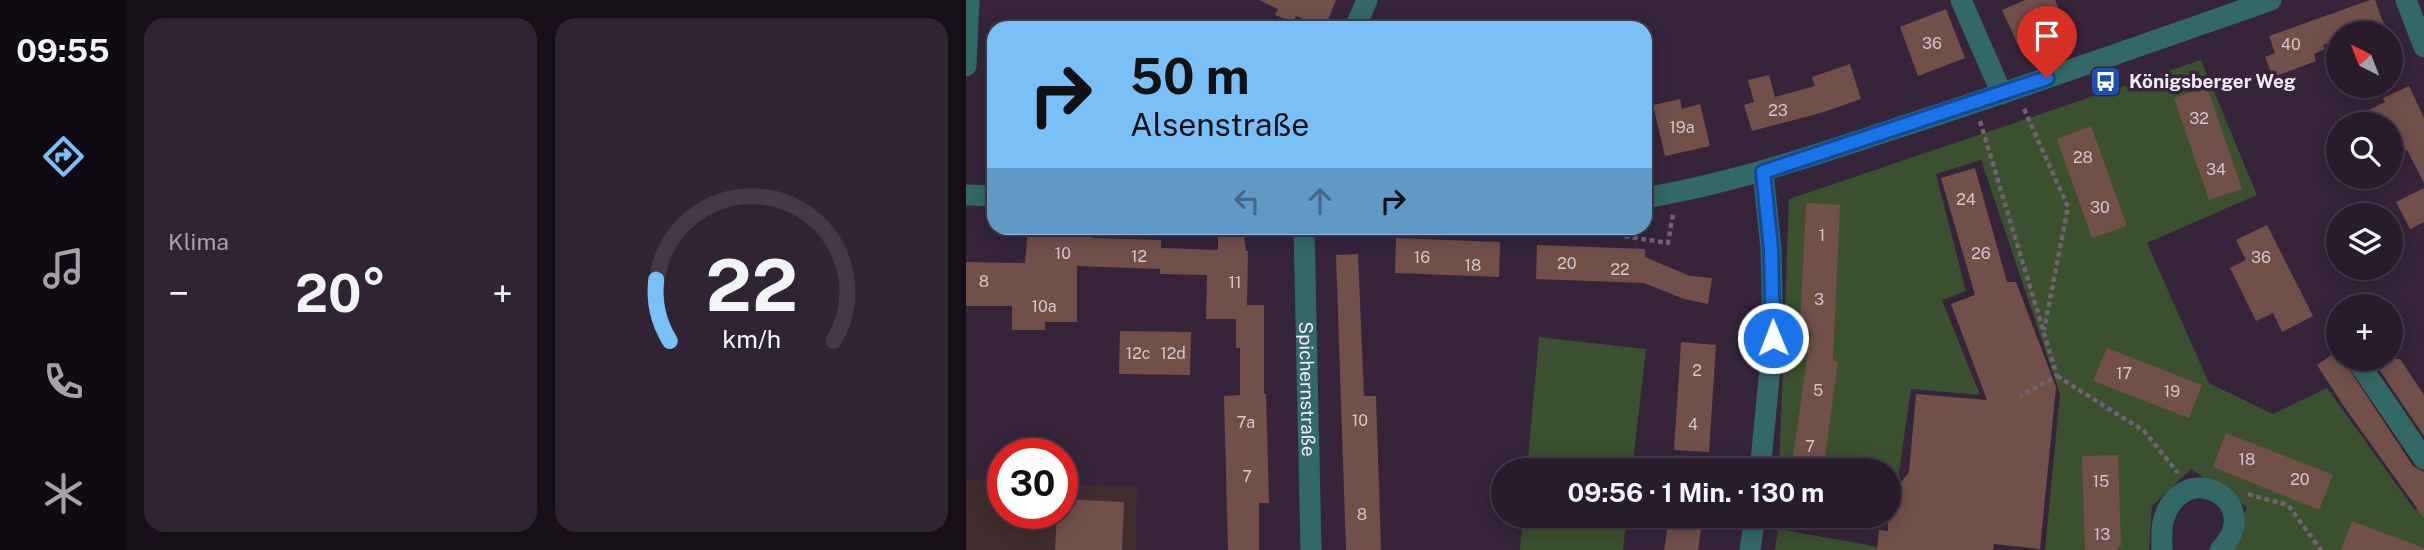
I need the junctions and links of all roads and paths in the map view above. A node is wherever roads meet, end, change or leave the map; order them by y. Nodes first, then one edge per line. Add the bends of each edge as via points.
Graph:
1 (969, 0) edge
2 (1367, 0) edge
3 (1961, 0) edge
4 (2271, 0) edge
5 (2406, 0) edge
6 (1358, 21) edge
7 (2424, 47) edge
8 (966, 66) edge
9 (2009, 91) junction
10 (1974, 103) junction
11 (1763, 172) junction
12 (1677, 192) junction
13 (966, 195) edge
14 (987, 196) edge
15 (1652, 197) edge
16 (1304, 235) edge
17 (1624, 235) edge
18 (2044, 331) junction
19 (2364, 371) edge
20 (2057, 376) junction
21 (2020, 396) dead end
22 (1761, 458) edge
23 (2424, 458) edge
24 (2190, 488) junction
25 (2230, 501) junction
26 (1753, 528) edge
27 (1311, 550) edge
28 (1750, 550) edge
29 (2162, 550) edge
30 (2220, 550) edge
31 (2321, 550) edge

1 - 8 street
2 - 6 street
3 - 9 street
4 - 9 street
5 - 7 street
9 - 10 street
9 - 18 path via 2068,207
10 - 11 street
10 - 18 path
11 - 12 street
11 - 22 street via 1773,338
12 - 15 street
12 - 17 path via 1668,243
13 - 14 street
16 - 27 street, Spichernstraße
18 - 20 path
19 - 23 street
20 - 21 path
20 - 24 path via 2144,431
24 - 25 street via 2212,489
24 - 29 street via 2173,499 2162,524
25 - 30 street via 2235,518
25 - 31 path via 2240,492 2288,505
26 - 28 street

